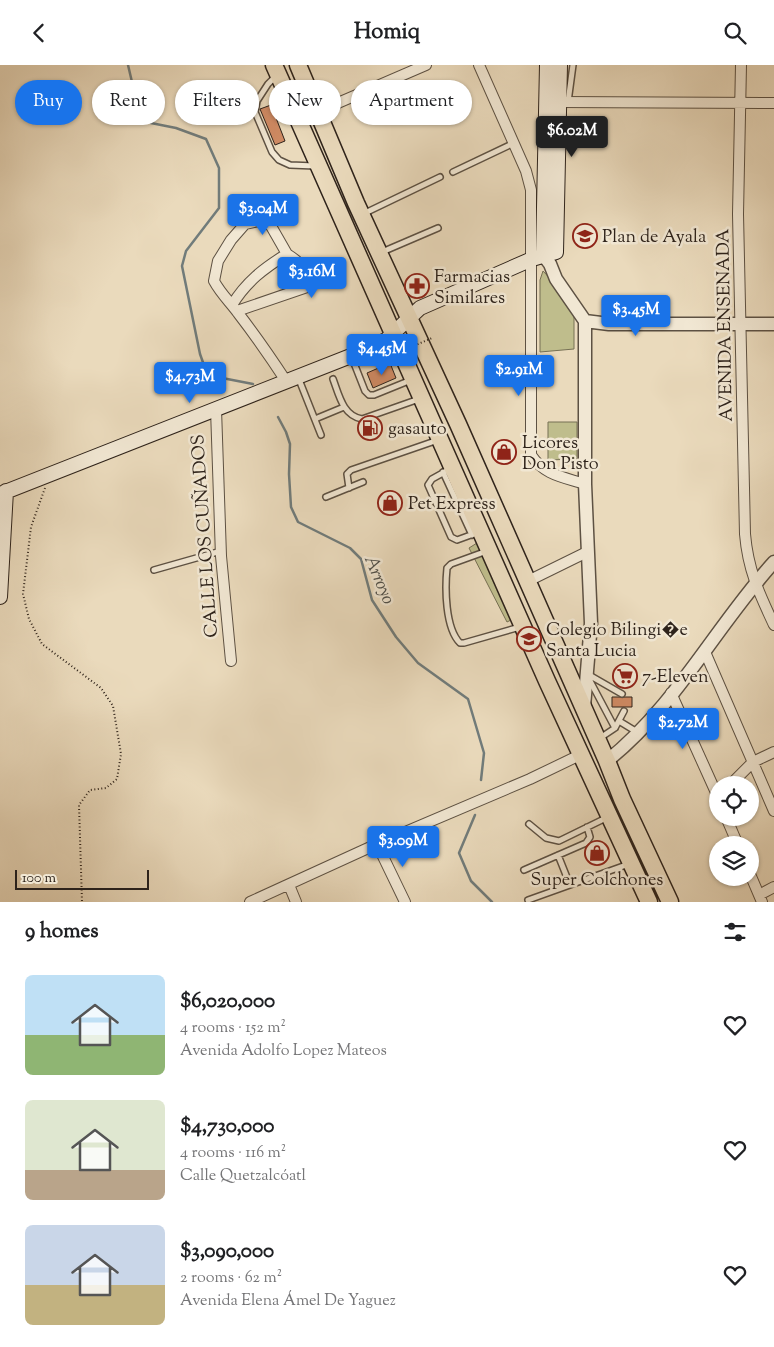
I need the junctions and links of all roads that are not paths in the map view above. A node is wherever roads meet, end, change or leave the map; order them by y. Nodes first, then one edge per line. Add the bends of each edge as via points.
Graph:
1 (298, 65) edge
2 (426, 65) edge
3 (478, 65) edge
4 (547, 65) edge
5 (560, 65) edge
6 (573, 65) edge
7 (741, 65) edge
8 (276, 69) edge
9 (304, 80) edge
10 (341, 102) edge
11 (563, 102) junction
12 (742, 103) junction
13 (774, 103) edge
14 (324, 125) edge
15 (514, 143) junction
16 (319, 166) junction
17 (453, 172) dead end
18 (440, 177) dead end
19 (362, 215) junction
20 (438, 228) dead end
21 (380, 253) junction
22 (287, 255) junction
23 (545, 257) junction
24 (234, 308) junction
25 (409, 317) junction
26 (586, 321) junction
27 (740, 324) junction
28 (774, 324) edge
29 (393, 334) junction
30 (351, 355) junction
31 (292, 379) junction
32 (334, 379) dead end
33 (413, 379) junction
34 (422, 398) junction
35 (344, 407) junction
36 (216, 409) junction
37 (315, 419) junction
38 (321, 435) dead end
39 (440, 439) junction
40 (448, 470) junction
41 (363, 482) dead end
42 (585, 484) junction
43 (349, 488) junction
44 (3, 493) edge
45 (326, 497) dead end
46 (477, 533) junction
47 (2, 547) edge
48 (490, 550) junction
49 (221, 551) junction
50 (587, 552) junction
51 (774, 562) edge
52 (154, 571) dead end
53 (528, 581) junction
54 (754, 584) junction
55 (0, 597) edge
56 (774, 625) edge
57 (523, 626) junction
58 (705, 652) junction
59 (231, 661) dead end
60 (586, 674) junction
61 (672, 693) junction
62 (622, 694) dead end
63 (584, 710) junction
64 (624, 711) dead end
65 (619, 721) junction
66 (615, 728) junction
67 (639, 733) junction
68 (598, 740) junction
69 (774, 752) edge
70 (582, 754) junction
71 (607, 761) junction
72 (753, 762) junction
73 (739, 776) edge
74 (709, 777) edge
75 (622, 799) junction
76 (774, 811) edge
77 (609, 817) junction
78 (530, 823) dead end
79 (587, 827) junction
80 (377, 844) junction
81 (558, 855) junction
82 (631, 863) junction
83 (524, 870) dead end
84 (289, 885) junction
85 (570, 885) junction
86 (755, 886) edge
87 (774, 887) edge
88 (760, 898) edge
89 (671, 899) edge
90 (528, 900) dead end
91 (250, 902) edge
92 (296, 902) edge
93 (405, 902) edge
94 (649, 902) edge

1 - 9 highway
2 - 10 street
3 - 15 street
4 - 23 main road
5 - 11 main road
6 - 11 lane
7 - 12 street, AVENIDA ENSENADA
8 - 16 highway
8 - 16 lane via 256,101 255,112 269,144 279,160 290,165
11 - 12 street
11 - 23 main road
12 - 13 street
12 - 27 street, AVENIDA ENSENADA via 738,214
14 - 19 highway
15 - 17 lane
15 - 23 street via 526,171
16 - 29 highway
18 - 19 lane
19 - 21 highway
20 - 21 lane
21 - 25 highway
22 - 24 street via 265,268 242,289
22 - 24 street via 310,274 313,279 310,287
22 - 24 street via 271,226 263,220 245,224 218,261 214,281
23 - 25 main road via 420,308
23 - 26 street via 556,279
23 - 42 street via 531,455 546,471
24 - 31 street
25 - 29 main road
25 - 53 highway
26 - 27 street via 609,324
26 - 42 street
27 - 28 street
27 - 54 street, AVENIDA ENSENADA via 745,534
29 - 30 main road via 380,344
29 - 33 highway
30 - 31 main road
30 - 33 lane via 368,395
31 - 36 main road
31 - 37 lane
32 - 35 lane
33 - 34 highway
34 - 35 lane via 362,419 354,418
34 - 39 highway
35 - 37 lane
36 - 44 main road
36 - 49 street, CALLE LOS CUÑADOS
37 - 38 lane
39 - 40 highway
39 - 43 lane via 351,470 347,475
40 - 46 highway
40 - 46 lane via 430,480 428,485 451,537 457,541
41 - 43 lane
42 - 50 street
43 - 45 lane
44 - 47 main road
46 - 48 highway
47 - 55 main road
48 - 57 highway
48 - 57 lane via 447,568 448,616 456,639 464,643
49 - 52 lane
49 - 59 street, CALLE LOS CUÑADOS
50 - 53 street
50 - 60 street via 591,623
51 - 54 street
53 - 63 highway
54 - 56 street, AVENIDA ENSENADA
54 - 58 street
57 - 70 highway
58 - 61 street
58 - 72 street
60 - 62 lane
60 - 63 street
60 - 66 lane
61 - 67 street
61 - 74 street
63 - 68 highway
64 - 65 lane
65 - 66 lane
65 - 67 lane
66 - 68 lane
67 - 71 street
68 - 71 highway
69 - 72 street
70 - 77 highway
70 - 80 street
71 - 75 highway
72 - 73 street
72 - 76 street
75 - 77 highway
75 - 89 highway
77 - 79 lane
77 - 82 highway
78 - 79 lane via 551,841 559,841
79 - 81 lane via 588,841
80 - 84 street
80 - 93 street
81 - 83 lane
81 - 85 lane
82 - 85 lane
82 - 94 highway
84 - 91 street
84 - 92 street
85 - 90 lane
86 - 88 street
87 - 88 street

